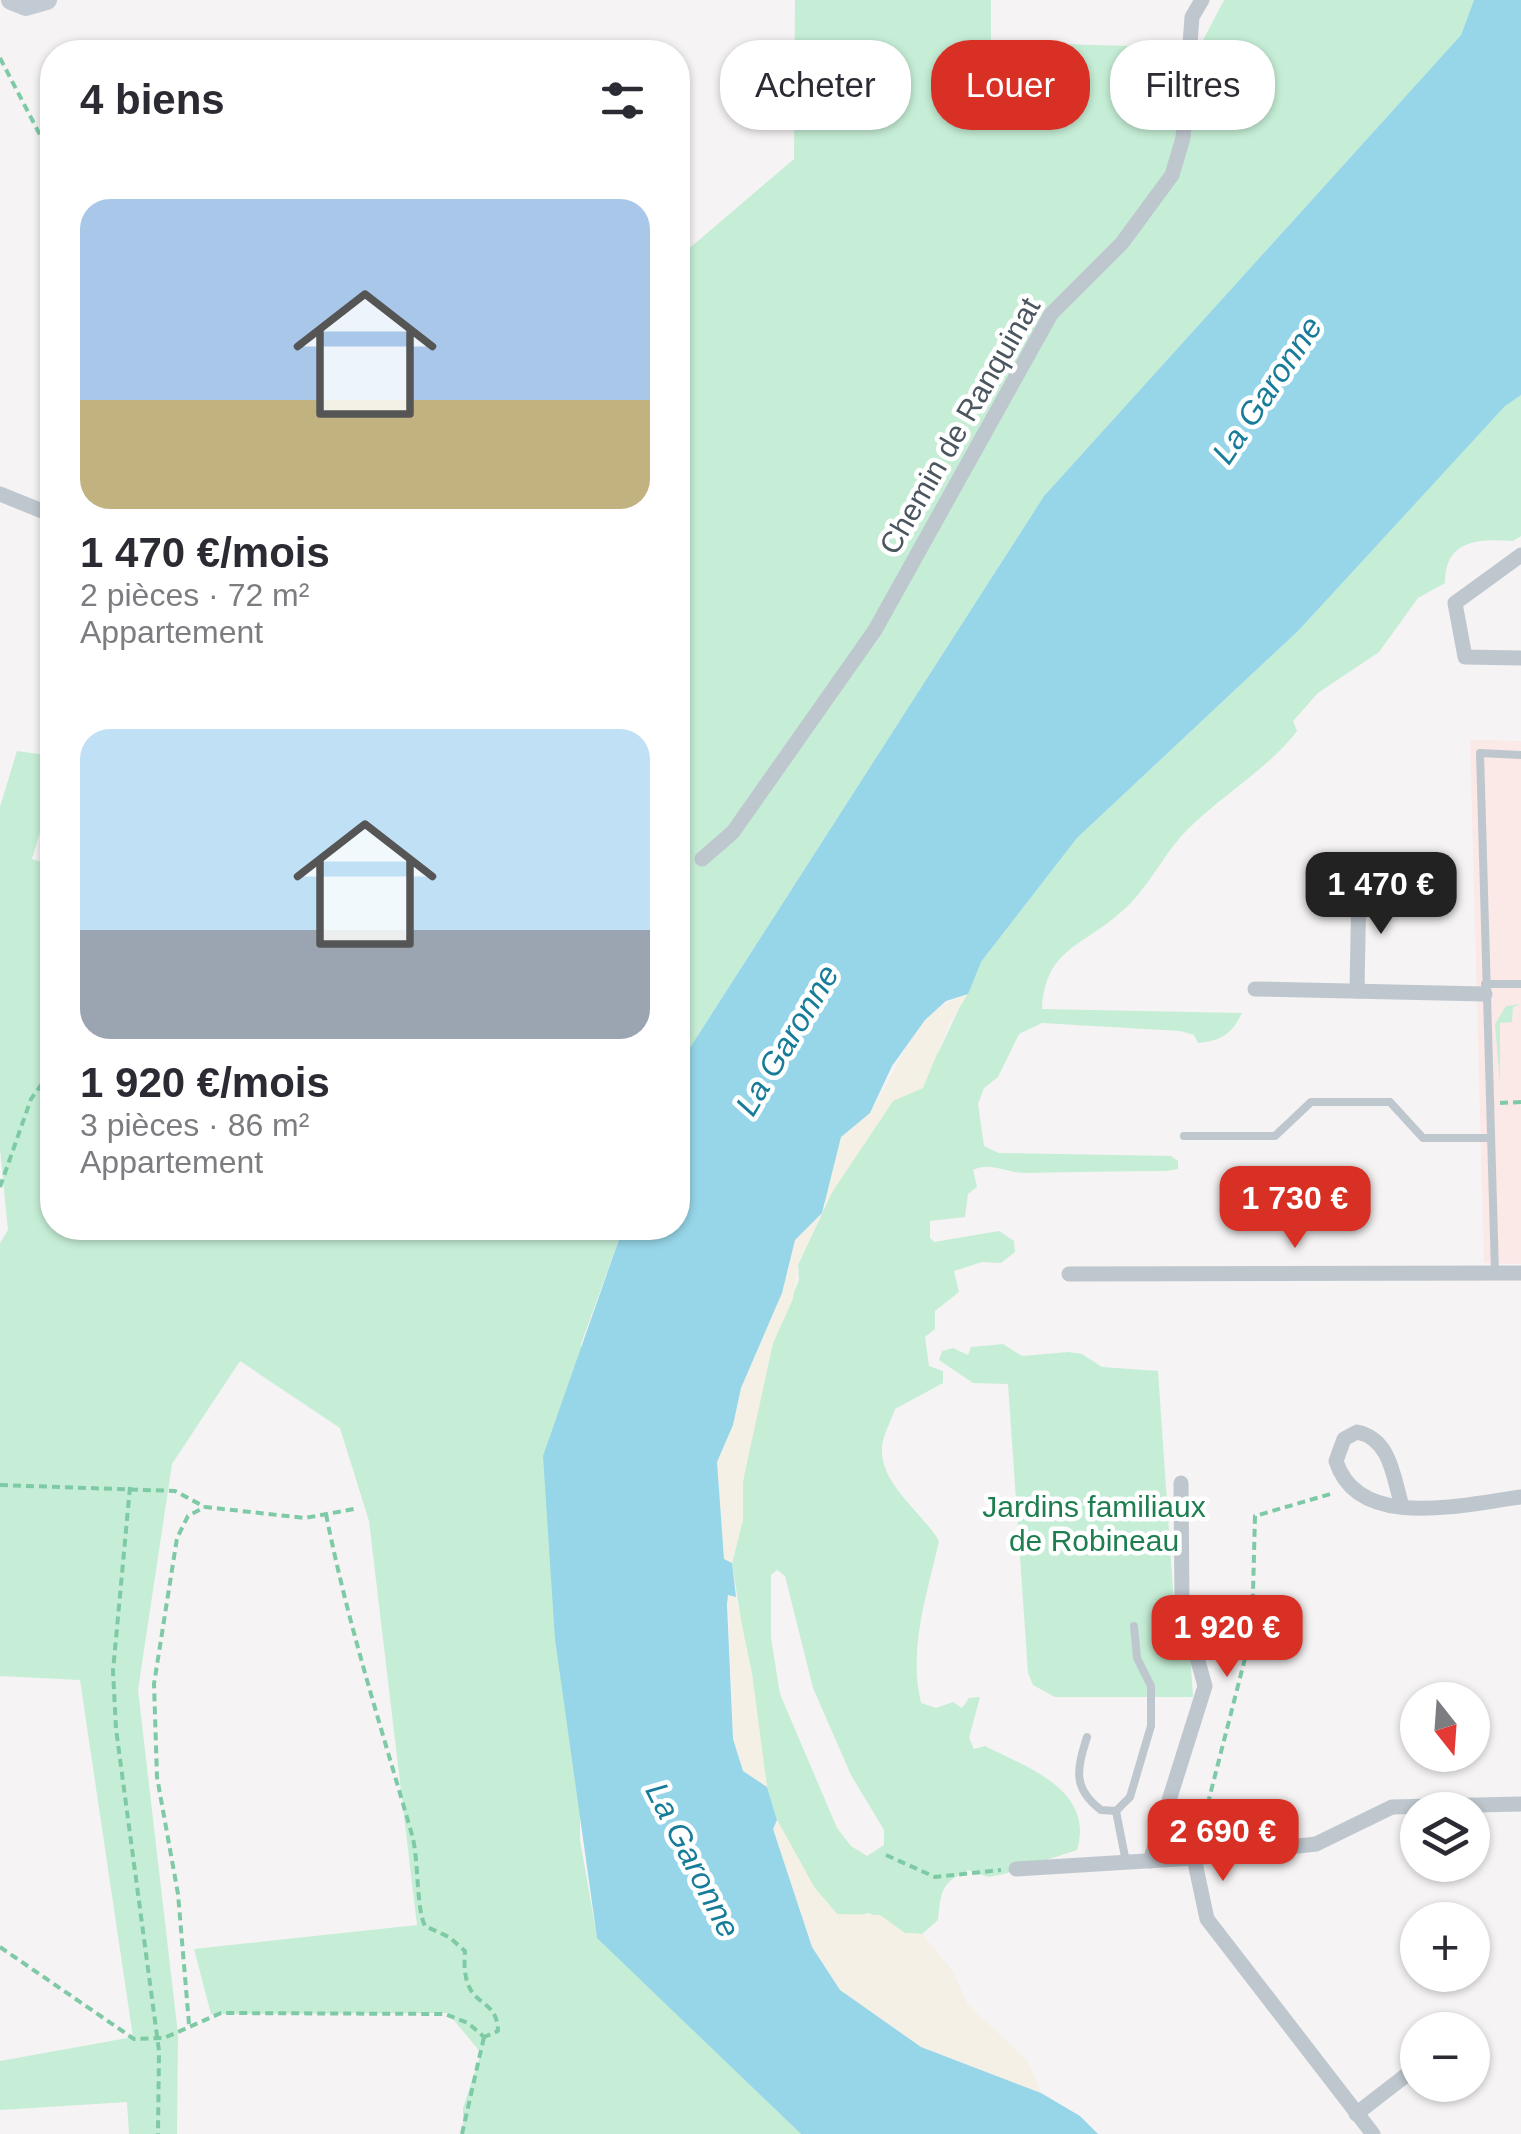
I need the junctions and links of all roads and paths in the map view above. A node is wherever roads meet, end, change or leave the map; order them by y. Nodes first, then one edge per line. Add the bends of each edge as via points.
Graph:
1 (47, 0) edge
2 (1202, 0) edge
3 (18, 3) edge
4 (0, 18) edge
5 (0, 58) edge
6 (40, 135) edge
7 (0, 494) edge
8 (40, 510) edge
9 (1521, 555) edge
10 (1521, 658) edge
11 (1521, 756) edge
12 (702, 858) dead end
13 (1359, 882) dead end
14 (1521, 984) edge
15 (1256, 989) dead end
16 (1485, 989) junction
17 (1357, 991) junction
18 (40, 1087) edge
19 (1521, 1102) edge
20 (1500, 1103) dead end
21 (1184, 1136) dead end
22 (1491, 1138) junction
23 (0, 1187) edge
24 (1496, 1272) junction
25 (1521, 1273) edge
26 (1068, 1274) dead end
27 (1180, 1483) dead end
28 (0, 1485) edge
29 (130, 1487) junction
30 (1348, 1488) junction
31 (1521, 1497) edge
32 (205, 1506) junction
33 (1402, 1506) junction
34 (354, 1509) dead end
35 (326, 1514) junction
36 (1134, 1626) dead end
37 (1087, 1737) dead end
38 (1521, 1804) edge
39 (1116, 1811) junction
40 (886, 1855) dead end
41 (1194, 1858) junction
42 (1150, 1861) junction
43 (1126, 1862) junction
44 (1016, 1869) joint
45 (0, 1948) edge
46 (189, 2024) junction
47 (484, 2037) junction
48 (158, 2038) junction
49 (1400, 2080) edge
50 (1356, 2114) junction
51 (158, 2134) edge
52 (462, 2134) edge
53 (1373, 2134) edge

1 - 3 main road
2 - 12 street, Chemin de Ranquinat via 1192,17 1183,138 1172,175 1122,243 1051,314 875,630 734,832
3 - 4 main road
5 - 6 path
7 - 8 street
9 - 10 street via 1455,603 1464,656
11 - 16 lane via 1480,753
13 - 17 street
14 - 16 lane
15 - 17 street
16 - 17 street
16 - 22 lane
18 - 23 path
19 - 20 path
21 - 22 lane via 1275,1136 1311,1102 1390,1102 1423,1138
22 - 24 lane
24 - 25 street
24 - 26 street
27 - 42 street via 1182,1604 1204,1671 1204,1695
28 - 29 path
29 - 32 path via 175,1492
29 - 48 path via 115,1710
30 - 33 street
30 - 33 street via 1337,1450 1357,1432 1371,1435 1383,1446
30 - 41 path via 1255,1516 1252,1631
31 - 33 street
32 - 35 path via 273,1516
32 - 46 path via 188,1516 177,1538 154,1684 157,1777 178,1894
34 - 35 path
35 - 47 path via 348,1624 412,1838 420,1916 424,1926 465,1951 469,1993 498,2020 498,2031
36 - 39 lane via 1137,1658 1151,1686 1151,1726 1130,1797
37 - 39 lane via 1077,1771 1080,1786 1101,1810
38 - 41 street via 1392,1807 1316,1844
39 - 43 lane
40 - 44 path via 935,1876
41 - 42 street
41 - 50 street via 1208,1919
42 - 43 street
43 - 44 street
45 - 48 path via 134,2038
46 - 47 path via 222,2013 445,2014
46 - 48 path
47 - 52 path
48 - 51 path
49 - 50 street
50 - 53 street

